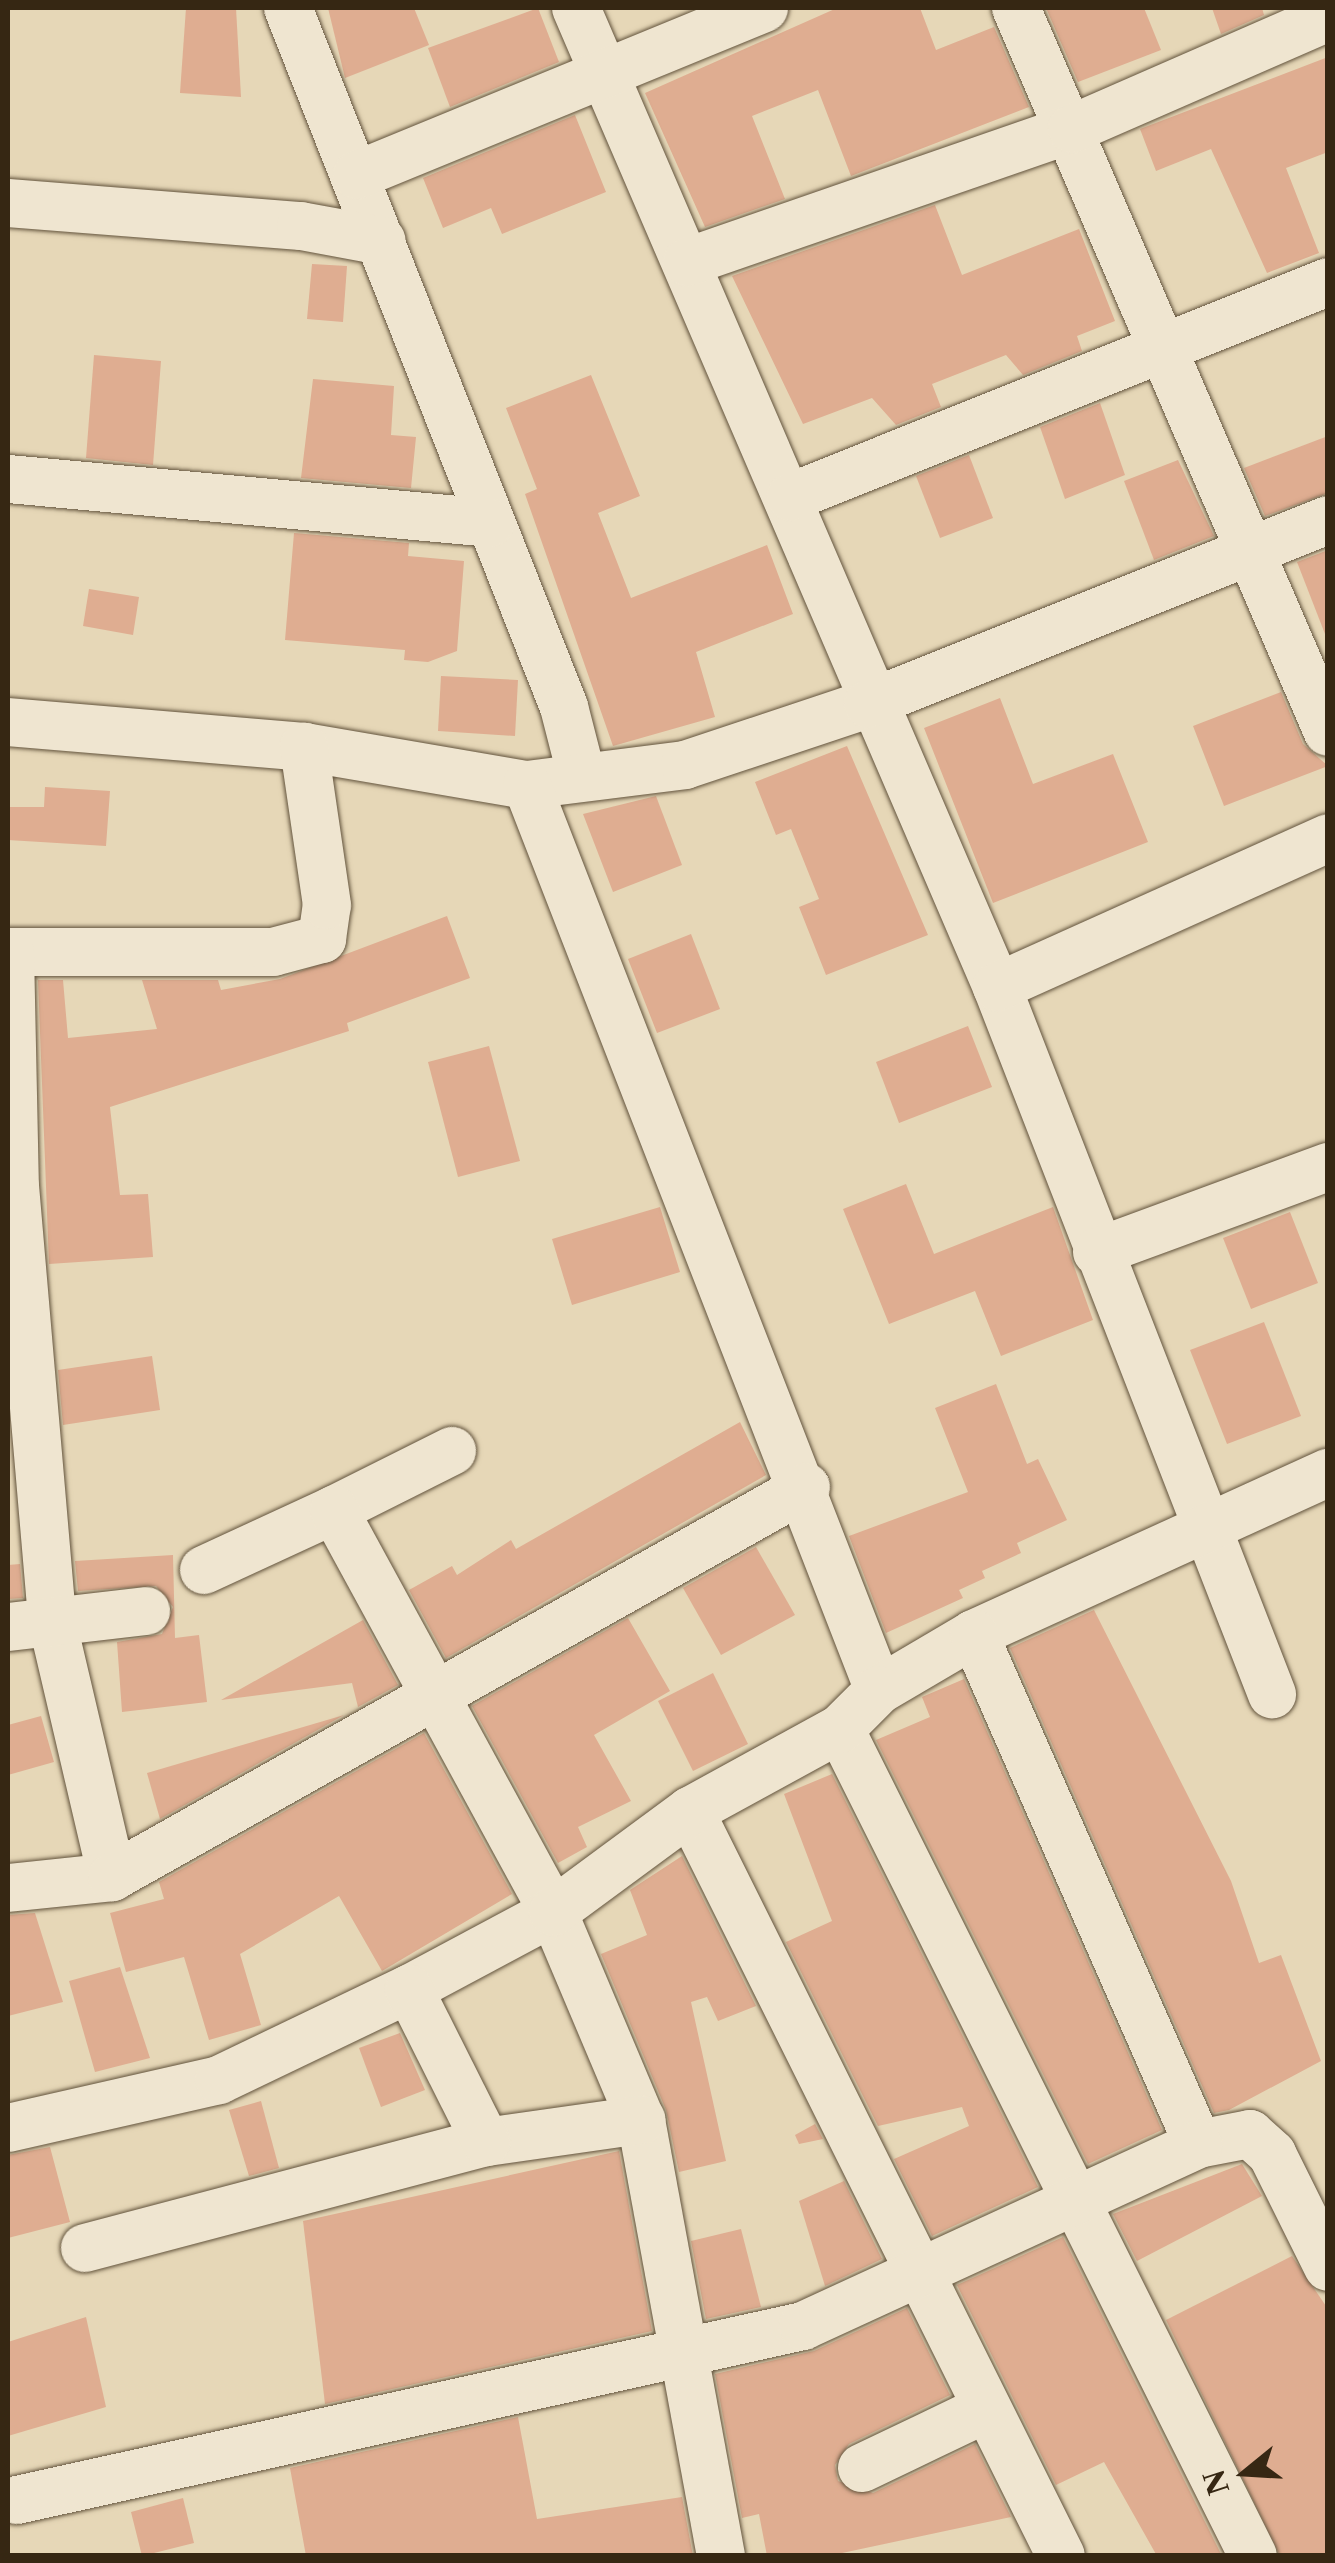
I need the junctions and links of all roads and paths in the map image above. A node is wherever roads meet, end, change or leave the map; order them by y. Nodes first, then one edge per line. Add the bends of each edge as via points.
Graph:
1 (288, 8) edge
2 (576, 8) edge
3 (764, 8) edge
4 (1016, 8) edge
5 (1328, 17) edge
6 (605, 80) junction
7 (1072, 129) junction
8 (357, 176) junction
9 (8, 203) edge
10 (382, 241) junction
11 (687, 262) junction
12 (1328, 282) edge
13 (1161, 355) junction
14 (8, 479) edge
15 (792, 497) junction
16 (1328, 520) edge
17 (490, 523) junction
18 (1256, 552) junction
19 (868, 704) junction
20 (8, 722) edge
21 (1328, 732) edge
22 (304, 747) junction
23 (582, 776) junction
24 (526, 785) junction
25 (1328, 838) edge
26 (8, 952) edge
27 (997, 987) junction
28 (1328, 1167) edge
29 (12, 1186) edge
30 (1097, 1252) junction
31 (452, 1451) dead end
32 (25, 1460) edge
33 (1328, 1473) edge
34 (806, 1487) junction
35 (334, 1510) junction
36 (1210, 1521) junction
37 (204, 1570) dead end
38 (146, 1610) dead end
39 (30, 1626) edge
40 (974, 1634) junction
41 (878, 1690) junction
42 (1272, 1694) dead end
43 (440, 1699) junction
44 (840, 1729) junction
45 (690, 1812) junction
46 (112, 1877) junction
47 (8, 1888) edge
48 (552, 1912) junction
49 (409, 1988) junction
50 (641, 2120) junction
51 (8, 2128) edge
52 (486, 2142) junction
53 (1198, 2144) junction
54 (1074, 2200) junction
55 (85, 2248) dead end
56 (1328, 2267) edge
57 (916, 2274) junction
58 (684, 2359) junction
59 (986, 2409) junction
60 (862, 2468) dead end
61 (16, 2500) dead end
62 (721, 2556) edge
63 (1060, 2556) edge
64 (1253, 2556) edge

1 - 8 street
2 - 6 street
3 - 6 street
4 - 7 street
5 - 7 street
6 - 8 street
6 - 11 street
7 - 11 street
7 - 13 street
8 - 10 street
9 - 10 street via 301,226
10 - 17 street
11 - 15 street
12 - 13 street
13 - 15 street
13 - 18 street
14 - 17 street
15 - 19 street
16 - 18 street
17 - 23 street via 564,707
18 - 19 street
18 - 21 street
19 - 23 street via 685,766
19 - 27 street
20 - 22 street
22 - 24 street
22 - 26 street via 327,905 322,938 273,952
23 - 24 street
24 - 34 street
25 - 27 street
26 - 29 street
27 - 30 street
28 - 30 street
29 - 32 street
30 - 36 street
31 - 35 street
32 - 39 street
33 - 36 street
34 - 41 street
34 - 43 street
35 - 37 street
35 - 43 street
36 - 40 street
36 - 42 street
38 - 39 street
39 - 46 street
40 - 41 street
40 - 53 street
41 - 44 street
43 - 46 street
43 - 48 street
44 - 45 street
44 - 54 street
45 - 48 street
45 - 57 street
46 - 47 street
48 - 49 street
48 - 50 street
49 - 51 street via 219,2080
49 - 52 street
50 - 52 street
50 - 58 street
52 - 55 street
53 - 54 street
53 - 56 street via 1250,2134 1272,2154
54 - 57 street
54 - 64 street
57 - 58 street via 803,2326
57 - 59 street
58 - 61 street
58 - 62 street
59 - 60 street
59 - 63 street

